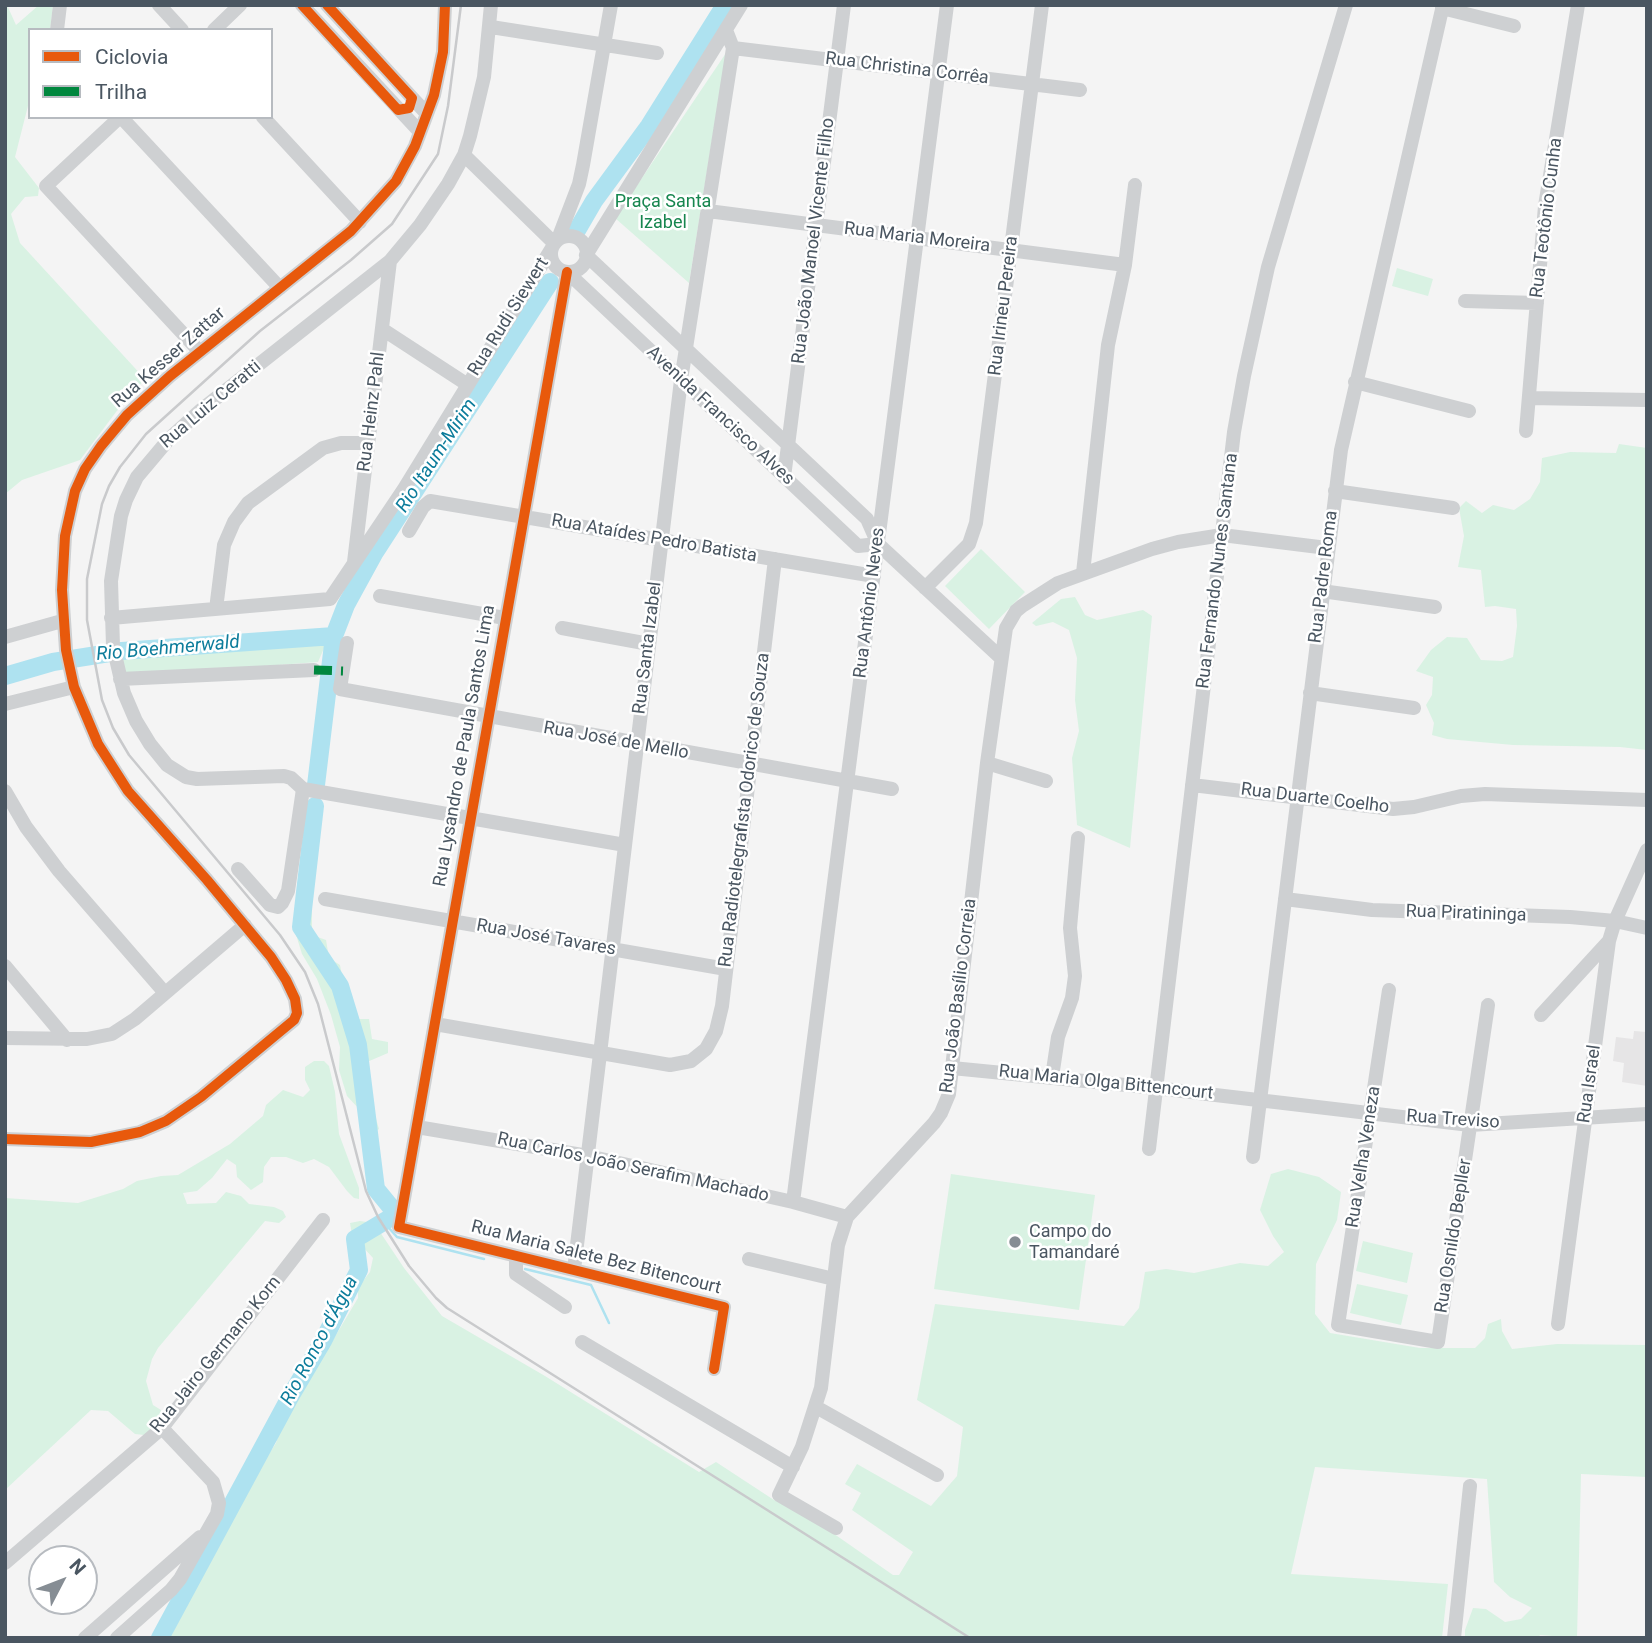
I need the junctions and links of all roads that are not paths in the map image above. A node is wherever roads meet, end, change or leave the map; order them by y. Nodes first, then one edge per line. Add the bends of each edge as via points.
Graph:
1 (60, 5) edge
2 (159, 5) edge
3 (240, 5) edge
4 (302, 5) edge
5 (327, 5) edge
6 (445, 5) edge
7 (491, 5) edge
8 (611, 5) edge
9 (741, 5) edge
10 (844, 5) edge
11 (947, 5) edge
12 (1042, 5) edge
13 (1346, 5) edge
14 (1578, 5) edge
15 (1443, 6) edge
16 (1514, 26) dead end
17 (491, 27) junction
18 (57, 28) edge
19 (179, 28) edge
20 (216, 28) edge
21 (726, 30) junction
22 (604, 45) junction
23 (733, 48) junction
24 (657, 53) dead end
25 (837, 60) junction
26 (939, 73) junction
27 (1032, 84) junction
28 (1080, 90) dead end
29 (412, 98) junction
30 (398, 110) junction
31 (428, 114) junction
32 (118, 119) edge
33 (122, 119) edge
34 (265, 119) edge
35 (420, 132) junction
36 (464, 155) junction
37 (1135, 185) dead end
38 (708, 211) junction
39 (360, 222) junction
40 (816, 225) junction
41 (918, 238) junction
42 (555, 244) junction
43 (1011, 250) junction
44 (586, 255) junction
45 (390, 261) junction
46 (1125, 265) junction
47 (567, 272) junction
48 (280, 288) junction
49 (1465, 301) dead end
50 (1537, 303) junction
51 (641, 306) junction
52 (624, 325) junction
53 (382, 329) junction
54 (685, 348) junction
55 (200, 352) junction
56 (681, 380) junction
57 (1355, 382) junction
58 (468, 385) junction
59 (1529, 398) junction
60 (1647, 400) edge
61 (1469, 411) dead end
62 (1526, 431) dead end
63 (368, 443) junction
64 (788, 445) junction
65 (785, 477) junction
66 (1335, 491) junction
67 (1453, 508) dead end
68 (523, 517) junction
69 (409, 531) dead end
70 (1222, 535) junction
71 (661, 540) junction
72 (878, 544) junction
73 (1327, 548) junction
74 (775, 559) junction
75 (354, 562) junction
76 (1083, 573) junction
77 (874, 576) junction
78 (925, 588) junction
79 (1322, 591) junction
80 (380, 596) dead end
81 (1435, 607) dead end
82 (216, 609) junction
83 (111, 618) junction
84 (505, 618) junction
85 (62, 621) junction
86 (562, 628) dead end
87 (5, 637) edge
88 (347, 643) dead end
89 (649, 644) junction
90 (1000, 657) junction
91 (314, 670) dead end
92 (120, 679) junction
93 (74, 687) junction
94 (1310, 693) junction
95 (5, 704) edge
96 (1414, 708) dead end
97 (488, 718) junction
98 (636, 744) junction
99 (987, 763) junction
100 (749, 764) junction
101 (848, 781) junction
102 (1046, 781) dead end
103 (1192, 785) junction
104 (303, 789) junction
105 (892, 789) dead end
106 (5, 791) edge
107 (1297, 797) junction
108 (1647, 800) edge
109 (470, 820) junction
110 (1077, 838) dead end
111 (625, 845) junction
112 (1647, 850) edge
113 (238, 869) dead end
114 (1285, 899) junction
115 (324, 900) dead end
116 (1615, 921) junction
117 (452, 922) junction
118 (245, 925) junction
119 (1647, 928) edge
120 (1609, 941) junction
121 (612, 949) junction
122 (5, 967) edge
123 (726, 969) junction
124 (1390, 990) dead end
125 (166, 993) junction
126 (1488, 1005) dead end
127 (1541, 1015) dead end
128 (435, 1024) junction
129 (5, 1038) edge
130 (68, 1040) junction
131 (600, 1052) junction
132 (952, 1068) junction
133 (1052, 1077) junction
134 (1156, 1088) junction
135 (1260, 1100) junction
136 (1370, 1113) junction
137 (1647, 1114) edge
138 (1585, 1119) junction
139 (1471, 1125) junction
140 (417, 1126) junction
141 (5, 1139) edge
142 (1149, 1149) dead end
143 (588, 1156) junction
144 (1253, 1157) dead end
145 (793, 1202) junction
146 (847, 1217) junction
147 (323, 1220) dead end
148 (399, 1227) joint
149 (516, 1256) junction
150 (749, 1259) dead end
151 (574, 1270) junction
152 (834, 1279) junction
153 (565, 1307) dead end
154 (1558, 1324) dead end
155 (582, 1342) dead end
156 (1438, 1342) joint
157 (714, 1369) dead end
158 (816, 1407) junction
159 (162, 1428) junction
160 (793, 1466) junction
161 (937, 1475) dead end
162 (1470, 1486) dead end
163 (836, 1528) dead end
164 (209, 1529) junction
165 (5, 1563) edge
166 (85, 1638) edge
167 (117, 1638) edge
168 (1454, 1638) edge

1 - 18 street
2 - 19 street
3 - 20 street
4 - 30 street
5 - 29 street
6 - 31 street, Rua Kesser Zattar via 441,62
7 - 17 street, Rua Luiz Ceratti
8 - 22 street
9 - 21 street
10 - 25 street, Rua João Manoel Vicente Filho
11 - 26 street, Rua Antônio Neves
12 - 27 street, Rua Irineu Pereira
13 - 70 street, Rua Fernando Nunes Santana via 1260,301 1234,432
14 - 50 street, Rua Teotônio Cunha via 1548,186
15 - 16 street
15 - 57 street, Rua Padre Roma
17 - 22 street
17 - 36 street, Rua Luiz Ceratti via 481,96
21 - 23 street, Rua Santa Izabel
21 - 44 street
22 - 24 street
22 - 42 street via 579,184
23 - 25 street, Rua Christina Corrêa
23 - 38 street, Rua Santa Izabel
25 - 26 street, Rua Christina Corrêa
25 - 40 street, Rua João Manoel Vicente Filho
26 - 27 street, Rua Christina Corrêa
26 - 41 street, Rua Antônio Neves
27 - 28 street, Rua Christina Corrêa
27 - 43 street, Rua Irineu Pereira
29 - 30 street via 409,108
29 - 31 street
30 - 35 street
31 - 35 street, Rua Kesser Zattar
32 - 55 street via 46,186
33 - 48 street
34 - 39 street
35 - 39 street, Rua Kesser Zattar via 396,181
36 - 42 street
36 - 45 street, Rua Luiz Ceratti via 437,202
37 - 46 street
38 - 40 street, Rua Maria Moreira
38 - 54 street, Rua Santa Izabel
39 - 48 street, Rua Kesser Zattar
40 - 41 street, Rua Maria Moreira
40 - 64 street, Rua João Manoel Vicente Filho
41 - 43 street, Rua Maria Moreira
41 - 72 street, Rua Antônio Neves
42 - 44 street via 564,237 575,237
42 - 47 street via 554,264
42 - 58 street, Rua Rudi Siewert
43 - 46 street, Rua Maria Moreira
43 - 78 street, Rua Irineu Pereira via 973,536
44 - 47 street via 583,265
44 - 51 street, Avenida Francisco Alves
45 - 53 street, Rua Heinz Pahl
45 - 83 street, Rua Luiz Ceratti via 201,410 148,462 131,488 121,516 111,581
46 - 76 street via 1108,345
47 - 52 street, Avenida Francisco Alves
47 - 68 street, Rua Lysandro de Paula Santos Lima
48 - 55 street, Rua Kesser Zattar
49 - 50 street
50 - 59 street, Rua Teotônio Cunha
51 - 52 street
51 - 54 street, Avenida Francisco Alves
52 - 56 street, Avenida Francisco Alves
53 - 58 street
53 - 63 street, Rua Heinz Pahl
54 - 56 street, Rua Santa Izabel
54 - 64 street, Avenida Francisco Alves
55 - 85 street, Rua Kesser Zattar via 127,415 85,469 65,536
56 - 65 street, Avenida Francisco Alves
56 - 71 street, Rua Santa Izabel
57 - 61 street
57 - 66 street, Rua Padre Roma
58 - 75 street, Rua Rudi Siewert
59 - 60 street
59 - 62 street, Rua Teotônio Cunha
63 - 75 street, Rua Heinz Pahl
63 - 82 street via 323,447 248,503 223,545
64 - 65 street, Rua João Manoel Vicente Filho
64 - 72 street, Avenida Francisco Alves via 867,519
65 - 72 street, Avenida Francisco Alves via 858,546
66 - 67 street
66 - 73 street, Rua Padre Roma
68 - 69 street, Rua Ataídes Pedro Batista via 430,501
68 - 71 street, Rua Ataídes Pedro Batista
68 - 84 street, Rua Lysandro de Paula Santos Lima
70 - 73 street, Rua João Basílio Correia
70 - 76 street, Rua João Basílio Correia via 1152,549
70 - 103 street, Rua Fernando Nunes Santana
71 - 74 street, Rua Ataídes Pedro Batista
71 - 89 street, Rua Santa Izabel
72 - 77 street, Rua Antônio Neves
72 - 78 street, Avenida Francisco Alves
73 - 79 street, Rua Padre Roma
74 - 77 street, Rua Ataídes Pedro Batista
74 - 100 street, Rua Radiotelegrafista Odorico de Souza
75 - 82 street, Rua Rudi Siewert via 330,598
76 - 90 street, Rua João Basílio Correia via 1045,590 1016,611 1006,628
77 - 101 street, Rua Antônio Neves
78 - 90 street, Avenida Francisco Alves
79 - 81 street
79 - 94 street, Rua Padre Roma
80 - 84 street
82 - 83 street
83 - 92 street, Rua Luiz Ceratti
84 - 97 street, Rua Lysandro de Paula Santos Lima
85 - 87 street
85 - 93 street, Rua Kesser Zattar
86 - 89 street
88 - 97 street, Rua José de Mello via 340,689
89 - 98 street, Rua Santa Izabel
90 - 99 street, Rua João Basílio Correia
91 - 92 street
92 - 104 street, Rua Luiz Ceratti via 142,732 175,772 197,779 284,776
93 - 95 street
93 - 118 street, Rua Kesser Zattar via 97,744 116,775
94 - 96 street
94 - 107 street, Rua Padre Roma
97 - 98 street, Rua José de Mello
97 - 109 street, Rua Lysandro de Paula Santos Lima
98 - 100 street, Rua José de Mello
98 - 111 street, Rua Santa Izabel
99 - 102 street
99 - 132 street, Rua João Basílio Correia
100 - 101 street, Rua José de Mello
100 - 123 street, Rua Radiotelegrafista Odorico de Souza
101 - 105 street, Rua José de Mello
101 - 145 street, Rua Antônio Neves
103 - 107 street, Rua Duarte Coelho
103 - 134 street, Rua Fernando Nunes Santana
104 - 109 street, Rua Luiz Ceratti
104 - 113 street via 288,891 282,903 270,905
106 - 125 street via 59,871
107 - 108 street, Rua Duarte Coelho via 1404,809 1472,795
107 - 114 street, Rua Padre Roma
109 - 111 street, Rua Luiz Ceratti
109 - 117 street, Rua Lysandro de Paula Santos Lima
110 - 133 street via 1070,928 1075,976
111 - 121 street, Rua Santa Izabel
112 - 116 street, Rua Israel
114 - 116 street, Rua Piratininga via 1372,911
114 - 135 street, Rua Padre Roma
115 - 117 street, Rua José Tavares
116 - 119 street, Rua Piratininga
116 - 120 street, Rua Israel
117 - 121 street, Rua José Tavares
117 - 128 street, Rua Lysandro de Paula Santos Lima
118 - 125 street
118 - 141 street, Rua Kesser Zattar via 286,980 295,999 294,1020 201,1097 140,1132 91,1142
120 - 127 street
120 - 138 street, Rua Israel
121 - 123 street, Rua José Tavares
121 - 131 street, Rua Santa Izabel
122 - 130 street
123 - 131 street, Rua Radiotelegrafista Odorico de Souza via 713,1040 691,1061 670,1065
124 - 136 street, Rua Velha Veneza
125 - 130 street via 112,1034
126 - 139 street, Rua Osnildo Bepller
128 - 131 street
128 - 140 street, Rua Lysandro de Paula Santos Lima
129 - 130 street
131 - 143 street, Rua Santa Izabel
132 - 133 street, Rua Maria Olga Bittencourt
132 - 146 street, Rua João Basílio Correia via 941,1113
133 - 134 street, Rua Maria Olga Bittencourt
134 - 135 street, Rua Maria Olga Bittencourt
134 - 142 street, Rua Fernando Nunes Santana
135 - 136 street, Rua Treviso
135 - 144 street, Rua Padre Roma
136 - 139 street, Rua Treviso
136 - 156 street, Rua Velha Veneza via 1338,1325
137 - 138 street, Rua Treviso
138 - 139 street, Rua Treviso
138 - 154 street, Rua Israel
139 - 156 street, Rua Osnildo Bepller
140 - 143 street, Rua Carlos João Serafim Machado
140 - 148 street, Rua Lysandro de Paula Santos Lima
143 - 145 street, Rua Carlos João Serafim Machado
143 - 151 street, Rua Santa Izabel
145 - 146 street, Rua Carlos João Serafim Machado
146 - 152 street, Rua João Basílio Correia
147 - 159 street, Rua Jairo Germano Korn
148 - 149 street, Rua Maria Salete Bez Bitencourt
149 - 151 street, Rua Maria Salete Bez Bitencourt
149 - 153 street via 516,1274
150 - 152 street
151 - 157 street, Rua Maria Salete Bez Bitencourt via 724,1307
152 - 158 street, Rua João Basílio Correia
155 - 160 street
158 - 160 street, Rua João Basílio Correia
158 - 161 street
159 - 164 street via 218,1492 217,1514
159 - 165 street, Rua Jairo Germano Korn
160 - 163 street, Rua João Basílio Correia via 779,1495
162 - 168 street
164 - 166 street
164 - 167 street via 171,1590

